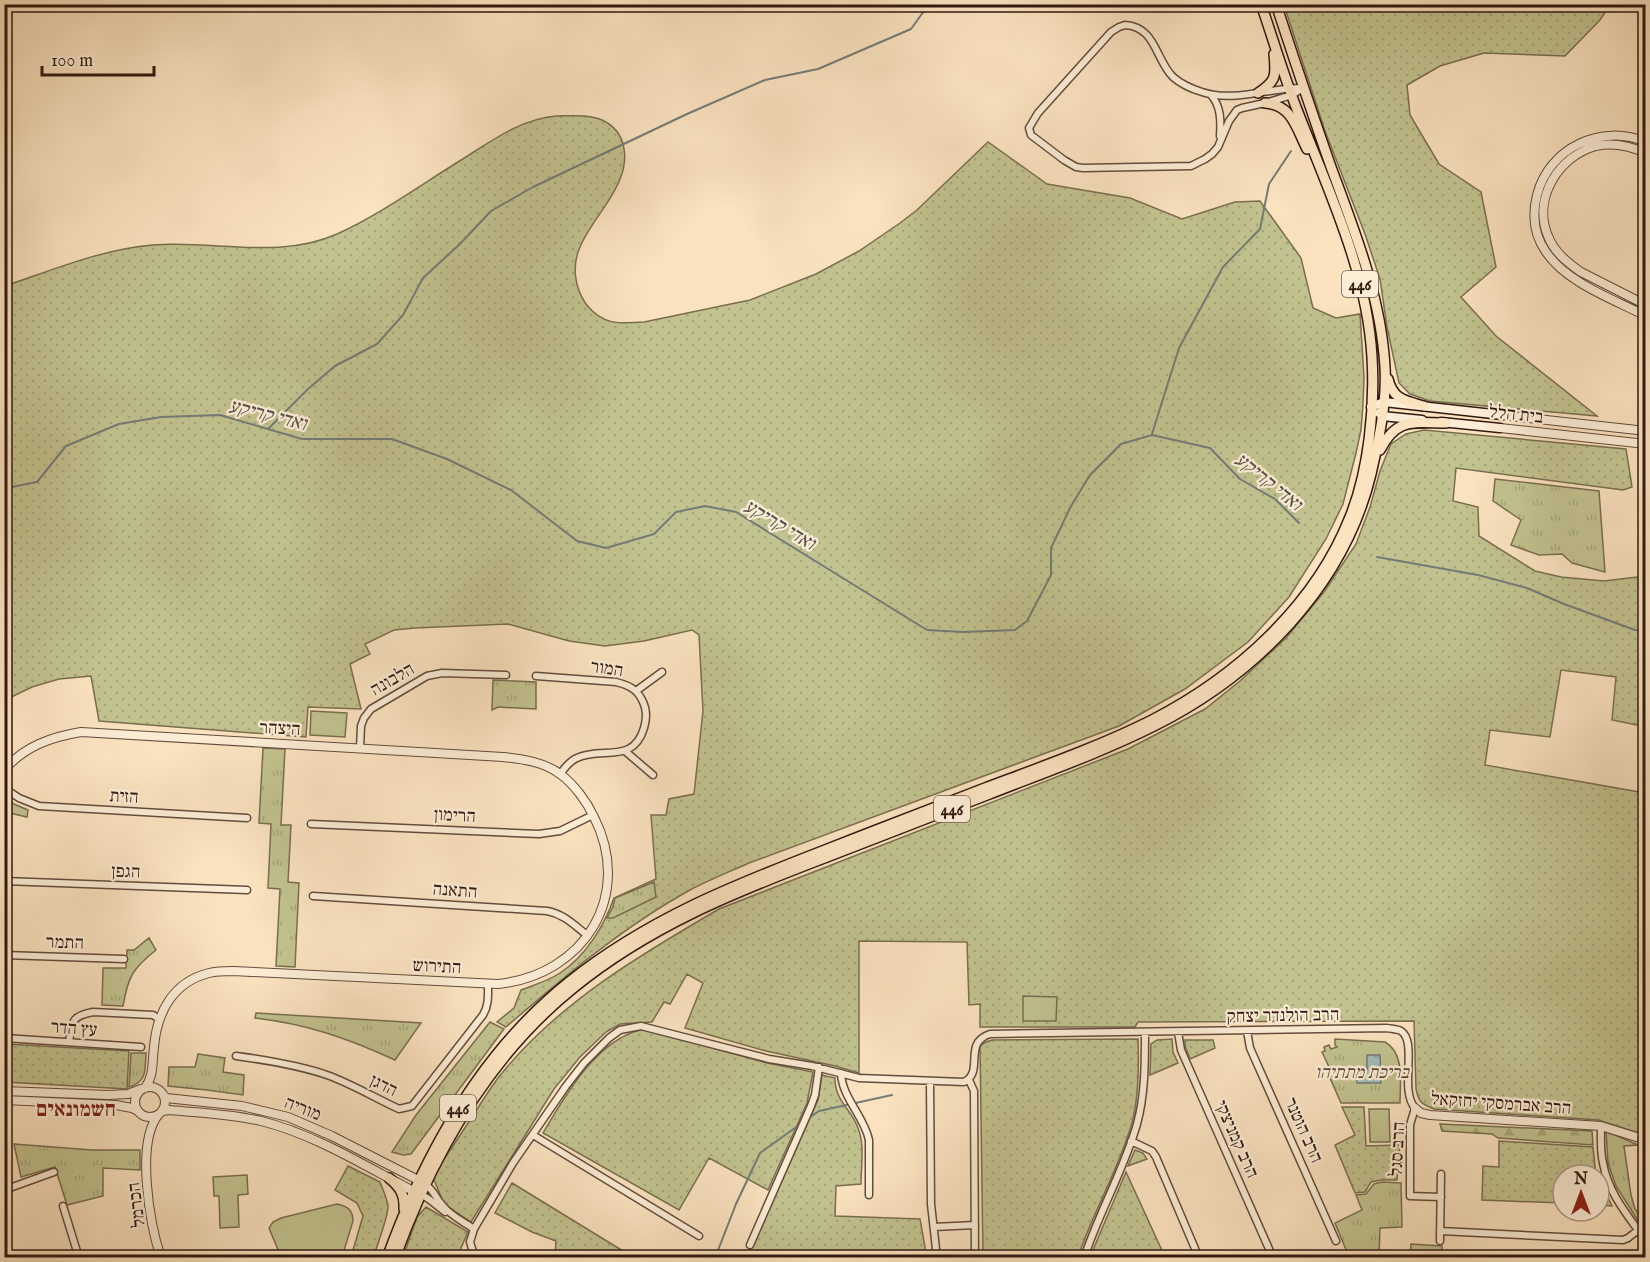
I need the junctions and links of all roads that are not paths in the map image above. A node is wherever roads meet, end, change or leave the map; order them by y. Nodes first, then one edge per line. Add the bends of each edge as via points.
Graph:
1 (1261, 4) edge
2 (1276, 4) edge
3 (1272, 37) junction
4 (1303, 88) junction
5 (1291, 92) junction
6 (1258, 93) junction
7 (1210, 94) junction
8 (1265, 103) junction
9 (1220, 142) junction
10 (1646, 142) edge
11 (1646, 153) edge
12 (1540, 184) junction
13 (1327, 185) junction
14 (1548, 188) junction
15 (1646, 305) edge
16 (1646, 316) edge
17 (1385, 370) junction
18 (1384, 402) junction
19 (1424, 406) junction
20 (1371, 407) junction
21 (1502, 415) joint
22 (1382, 416) junction
23 (1446, 423) junction
24 (1500, 428) joint
25 (1646, 430) edge
26 (1646, 444) edge
27 (1373, 462) junction
28 (662, 672) dead end
29 (506, 675) dead end
30 (536, 676) dead end
31 (636, 691) junction
32 (360, 748) junction
33 (625, 751) junction
34 (4, 770) edge
35 (561, 774) junction
36 (653, 775) dead end
37 (4, 788) edge
38 (593, 815) junction
39 (247, 818) dead end
40 (311, 824) dead end
41 (4, 881) edge
42 (247, 890) dead end
43 (314, 896) dead end
44 (587, 936) junction
45 (4, 955) edge
46 (123, 959) dead end
47 (488, 984) junction
48 (159, 1019) junction
49 (1247, 1031) junction
50 (1178, 1032) junction
51 (1145, 1033) junction
52 (4, 1038) edge
53 (69, 1042) junction
54 (141, 1047) dead end
55 (1408, 1049) joint
56 (236, 1056) dead end
57 (153, 1067) junction
58 (819, 1067) junction
59 (841, 1073) junction
60 (969, 1080) junction
61 (930, 1081) junction
62 (143, 1089) junction
63 (4, 1091) edge
64 (160, 1091) junction
65 (4, 1100) edge
66 (1416, 1108) junction
67 (139, 1113) junction
68 (160, 1113) junction
69 (1601, 1126) junction
70 (533, 1135) junction
71 (1646, 1140) edge
72 (1131, 1141) junction
73 (148, 1148) junction
74 (54, 1172) dead end
75 (1441, 1174) dead end
76 (389, 1178) junction
77 (421, 1182) junction
78 (4, 1190) edge
79 (417, 1193) junction
80 (869, 1195) dead end
81 (1441, 1197) junction
82 (63, 1206) dead end
83 (402, 1217) junction
84 (457, 1218) junction
85 (975, 1225) junction
86 (934, 1227) junction
87 (474, 1229) junction
88 (1638, 1230) junction
89 (1440, 1231) junction
90 (699, 1236) dead end
91 (1336, 1241) dead end
92 (1440, 1241) dead end
93 (1646, 1241) edge
94 (750, 1245) dead end
95 (79, 1257) edge
96 (161, 1257) edge
97 (387, 1257) edge
98 (395, 1257) edge
99 (475, 1257) edge
100 (937, 1257) edge
101 (975, 1257) edge
102 (1084, 1257) edge
103 (1199, 1257) edge
104 (1273, 1257) edge

1 - 3 main road, 446
2 - 4 main road, 446
3 - 5 main road, 446
3 - 6 main road via 1274,81
4 - 5 street
4 - 17 main road, 446 via 1367,270
5 - 6 street
5 - 8 street
5 - 13 main road, 446
6 - 7 street
7 - 9 street via 1220,116
7 - 9 street via 1174,77 1145,32 1125,25 1111,32 1082,64 1038,113 1029,131 1064,160 1083,168 1191,166 1212,154
8 - 9 street via 1237,110
8 - 13 main road via 1275,104 1288,113
10 - 12 street via 1596,136 1558,157
11 - 14 street via 1612,145 1585,150 1565,164
12 - 14 street
12 - 16 street via 1533,218 1539,241 1554,263 1576,280
13 - 20 main road, 446 via 1365,308 1372,355
14 - 15 street via 1543,217 1548,237 1561,256 1581,273
17 - 18 main road, 446
17 - 19 main road via 1394,394
18 - 19 main road, בית הלל
18 - 20 main road
18 - 22 main road, 446
19 - 21 main road, בית הלל
20 - 22 main road
20 - 77 main road, 446 via 1360,483 1336,546 1313,586 1280,625 1224,674 1153,719 1096,745 758,876 649,928 568,983 508,1042 456,1111
21 - 25 street, בית הלל
22 - 23 main road, בית הלל
22 - 27 main road, 446
23 - 24 main road, בית הלל
23 - 27 main road via 1413,423 1395,428
24 - 26 street, בית הלל
27 - 77 main road, 446 via 1352,531 1318,590 1285,630 1228,680 1156,725 1099,751 769,879 652,934 573,988 513,1047 492,1072
28 - 31 street
29 - 32 street, הלבונה via 427,676 371,709 361,726
30 - 31 street, המור via 616,682
31 - 33 street, המור via 646,710 646,719 639,739
32 - 34 street, היצהר via 81,732 34,746
32 - 35 street, היצהר via 519,759
33 - 35 street via 587,754 570,761
33 - 36 street
35 - 38 street, התירוש
37 - 39 street, הזית via 39,806
38 - 40 street, הרימון via 560,831 539,834
38 - 44 street, התירוש via 603,837 608,879 597,919
41 - 42 street, הגפן
43 - 44 street, התאנה via 547,911 565,917
44 - 47 street, התירוש via 567,957 541,974
45 - 46 street, התמר
47 - 48 street, התירוש via 211,972 178,990
47 - 56 street, הדגן via 487,1009 407,1108 399,1109 302,1068
48 - 53 street via 153,1015 84,1014 72,1021
48 - 57 street, התירוש
49 - 50 street, הרב הולנדר יצחק
49 - 55 street, הרב הולנדר יצחק via 1387,1028 1401,1032
49 - 91 street, הרב הוטנר via 1250,1048
50 - 51 street, הרב הולנדר יצחק
50 - 104 street, הרב קמניצקי via 1181,1050
51 - 60 street, הרב הולנדר יצחק via 990,1034 978,1041
51 - 72 street via 1143,1091
52 - 53 street, עץ הדר
53 - 54 street, עץ הדר
55 - 66 street, הרב אברמסקי יחזקאל via 1408,1091
57 - 62 street, התירוש
57 - 64 street, התירוש
58 - 59 street
58 - 70 street via 769,1059 652,1028 630,1027 614,1034 584,1063
58 - 94 street via 815,1095
59 - 61 street via 872,1079
59 - 80 street via 869,1140
60 - 61 street
60 - 85 street via 974,1091
61 - 86 street
62 - 63 street via 108,1095
62 - 64 street via 153,1087
62 - 67 street via 135,1099
64 - 68 street via 165,1102
64 - 77 street, מוריה via 166,1098 242,1106 288,1118
65 - 67 street via 116,1105
66 - 69 street, הרב אברמסקי יחזקאל via 1430,1115
66 - 81 street, הרב סגל via 1410,1125 1410,1196
67 - 68 street via 150,1117
67 - 73 street, הכרמל
68 - 73 street, הכרמל via 152,1126
68 - 76 street, מוריה via 170,1110 222,1114 264,1122 312,1139
69 - 71 street, הרב אברמסקי יחזקאל
69 - 88 street via 1606,1176
70 - 87 street
70 - 90 street
72 - 102 street
72 - 103 street via 1156,1157
73 - 96 street, הכרמל via 149,1209
74 - 78 street
75 - 81 street
76 - 79 street, מוריה
76 - 83 main road via 402,1192
77 - 79 main road, 446
77 - 84 street
79 - 83 main road, 446
79 - 84 street
79 - 98 main road, 446
81 - 89 street
82 - 95 street
83 - 97 main road, 446
84 - 87 street
85 - 86 street
85 - 101 street
86 - 100 street
87 - 99 street via 470,1242
88 - 89 street via 1623,1240
88 - 93 street
89 - 92 street

